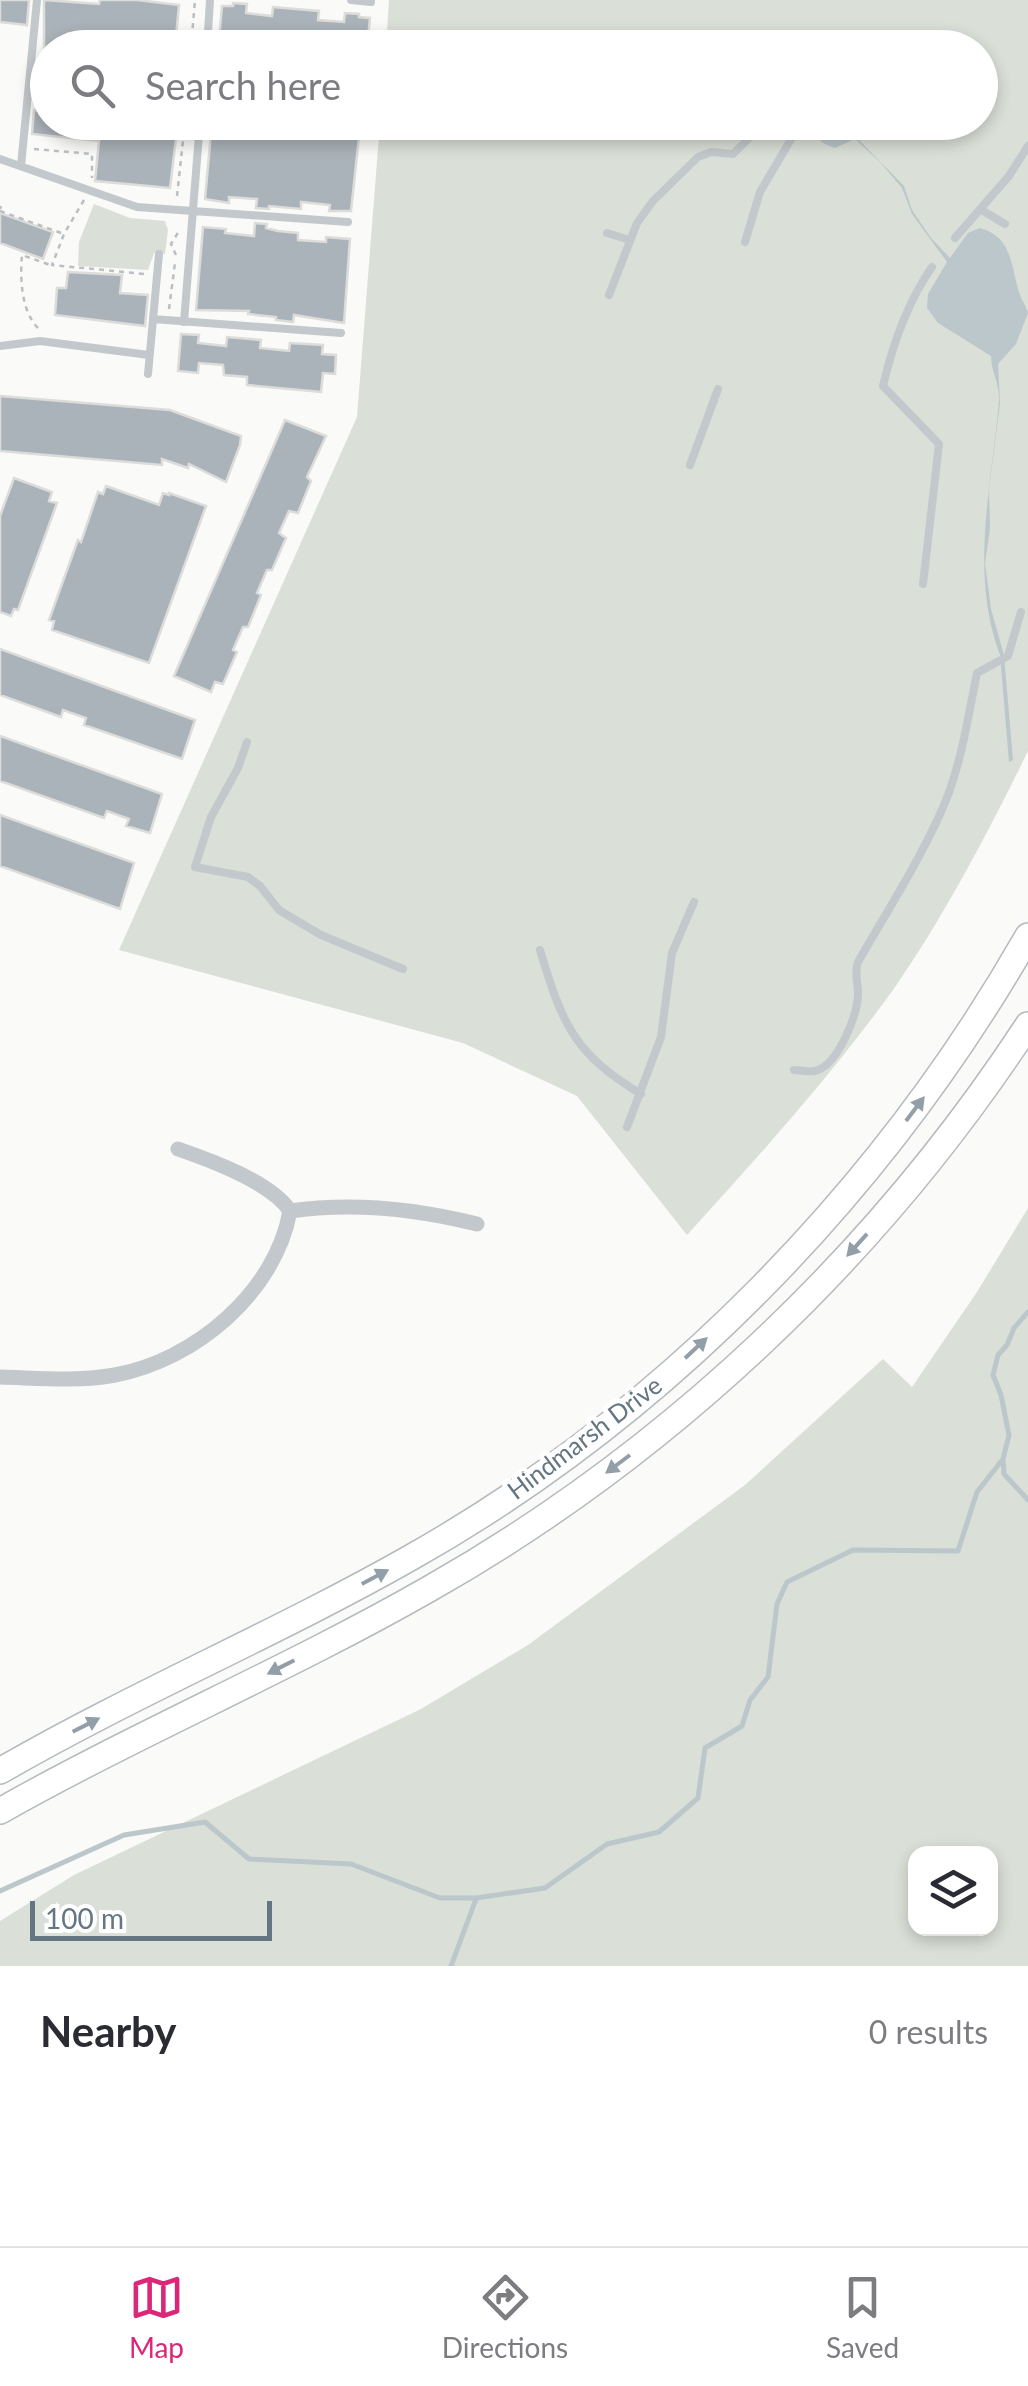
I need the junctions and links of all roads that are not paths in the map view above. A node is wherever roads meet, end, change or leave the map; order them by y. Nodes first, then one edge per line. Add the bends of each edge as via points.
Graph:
1 (37, 0) edge
2 (210, 0) edge
3 (351, 0) edge
4 (371, 2) edge
5 (35, 30) edge
6 (208, 30) edge
7 (30, 89) edge
8 (198, 140) edge
9 (748, 140) edge
10 (791, 140) edge
11 (1028, 146) edge
12 (0, 159) edge
13 (21, 166) junction
14 (757, 203) junction
15 (743, 204) dead end
16 (980, 210) junction
17 (192, 211) junction
18 (348, 222) dead end
19 (1005, 224) dead end
20 (607, 233) dead end
21 (956, 238) dead end
22 (630, 240) junction
23 (745, 242) dead end
24 (158, 254) dead end
25 (932, 267) dead end
26 (609, 295) dead end
27 (153, 319) junction
28 (184, 322) junction
29 (341, 334) dead end
30 (0, 346) edge
31 (150, 355) junction
32 (148, 374) dead end
33 (718, 389) dead end
34 (690, 465) dead end
35 (923, 584) dead end
36 (1022, 612) dead end
37 (247, 742) dead end
38 (694, 902) dead end
39 (1028, 936) edge
40 (540, 950) dead end
41 (403, 969) dead end
42 (1028, 1025) edge
43 (794, 1070) dead end
44 (641, 1094) junction
45 (627, 1127) dead end
46 (178, 1149) dead end
47 (290, 1211) junction
48 (477, 1224) dead end
49 (0, 1377) edge
50 (0, 1771) edge
51 (0, 1811) edge

1 - 5 lane
2 - 6 lane
3 - 4 lane
7 - 13 lane
8 - 17 lane
9 - 22 lane via 734,154 706,153 687,166 641,216
10 - 14 lane
11 - 16 lane
12 - 13 lane
13 - 17 lane via 129,205
14 - 15 lane
14 - 23 lane
16 - 19 lane
16 - 21 lane
17 - 18 lane
17 - 28 lane
20 - 22 lane
22 - 26 lane
24 - 27 lane
25 - 35 lane via 905,315 883,386 939,444
27 - 28 lane
27 - 31 lane
28 - 29 lane
30 - 31 lane via 46,342
31 - 32 lane
33 - 34 lane
36 - 43 lane via 1008,656 977,673 966,736 940,815 854,973 859,989 850,1029 822,1069
37 - 41 lane via 194,867 248,877 290,917
38 - 44 lane via 672,953 662,1037
50 -> 39 main road, Hindmarsh Drive via 412,1557 611,1420 746,1301 832,1211 919,1104
40 - 44 lane via 568,1030
42 -> 51 main road, Hindmarsh Drive via 853,1250 745,1358 618,1465 430,1589
44 - 45 lane
46 - 47 street via 238,1174
47 - 48 street via 426,1211
47 - 49 street via 275,1252 246,1297 180,1352 102,1377

